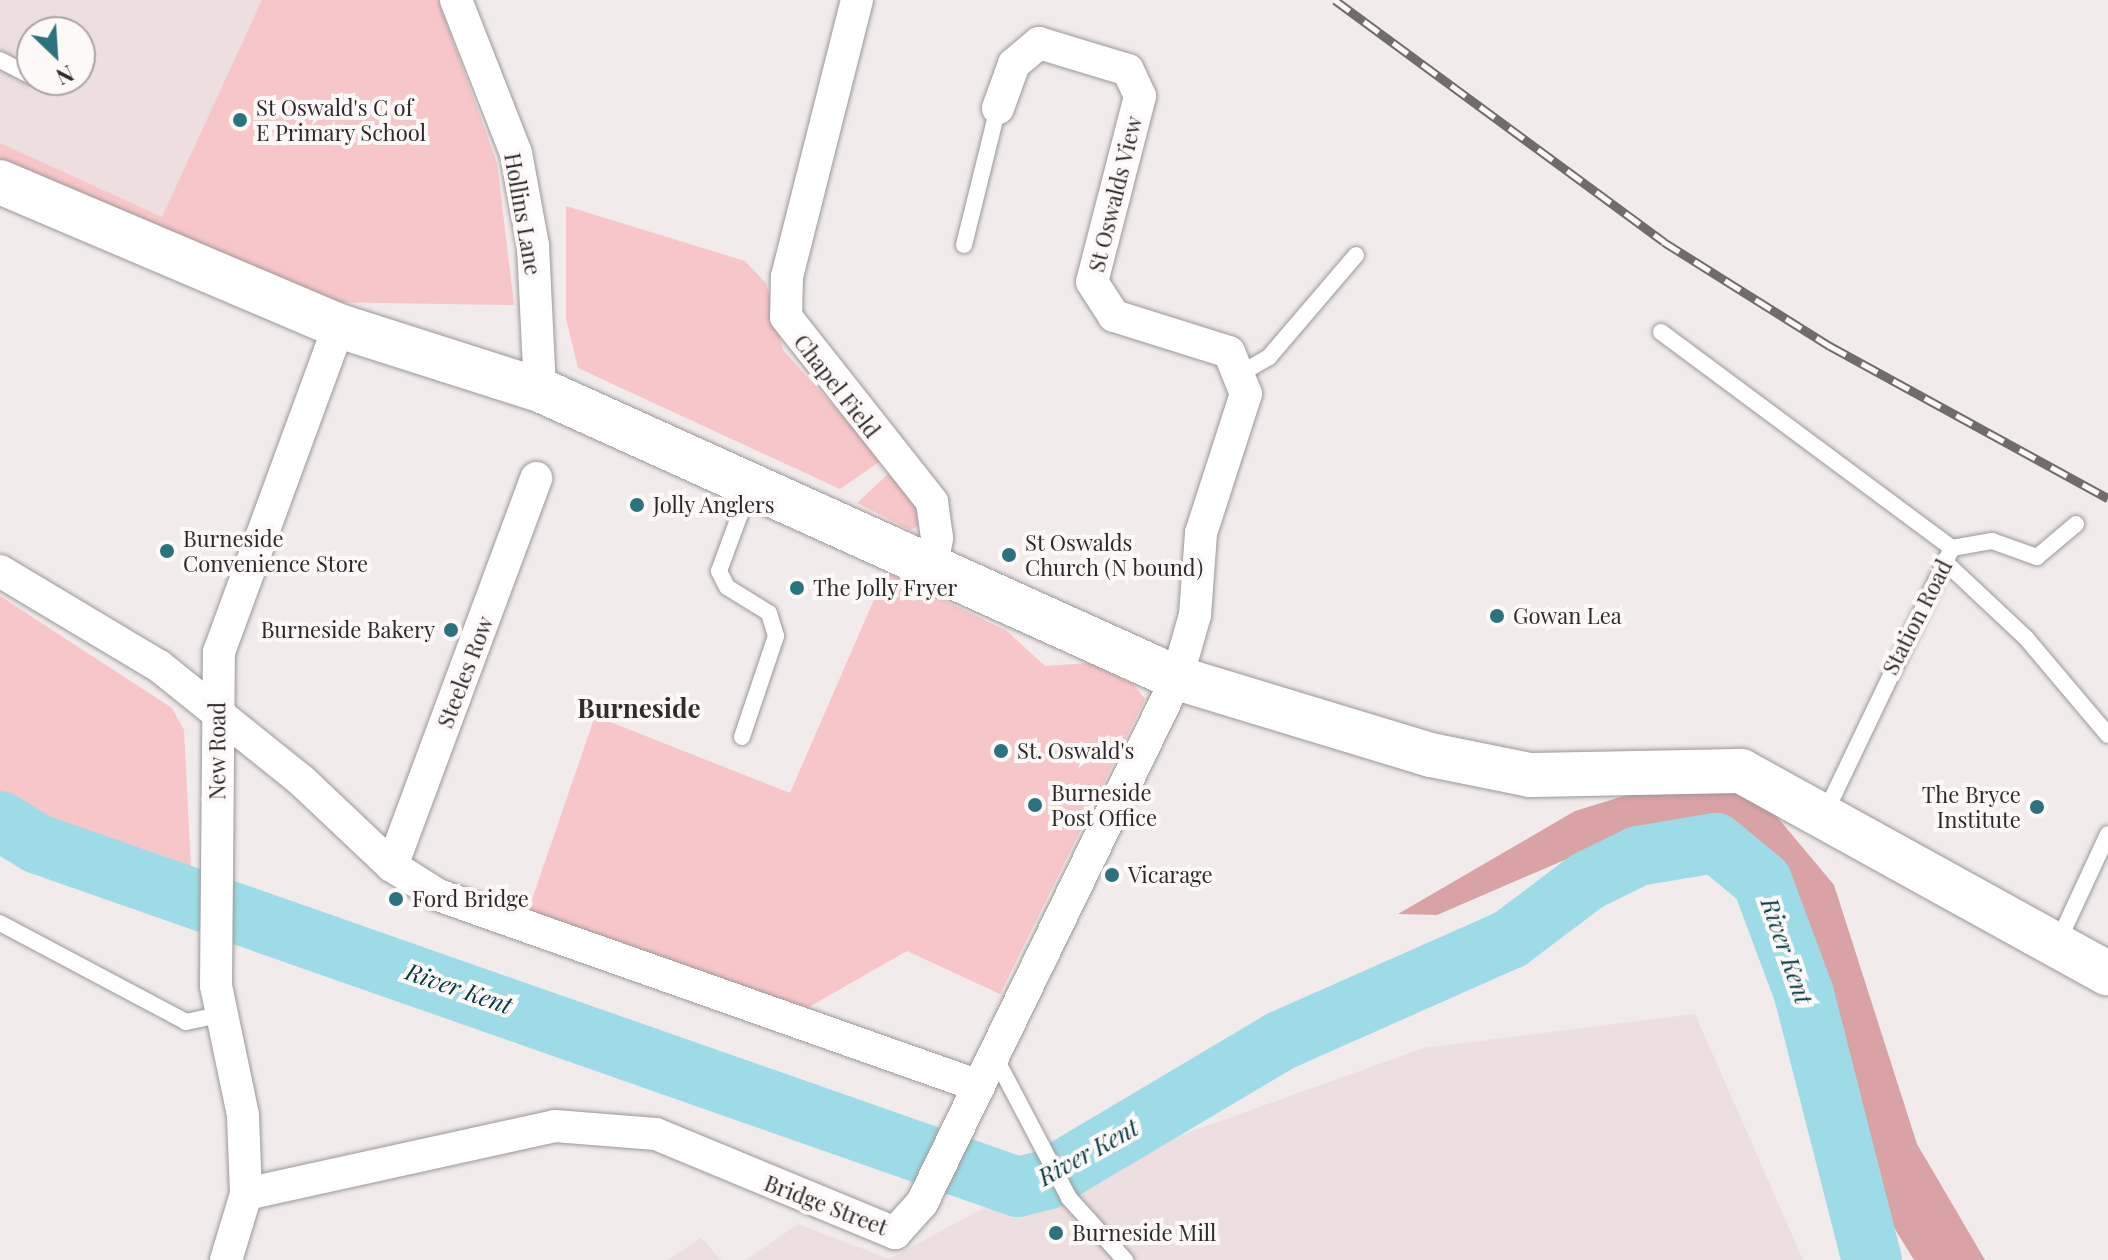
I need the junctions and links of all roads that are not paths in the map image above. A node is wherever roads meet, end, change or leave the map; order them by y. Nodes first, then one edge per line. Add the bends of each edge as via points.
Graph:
1 (456, 0) edge
2 (857, 0) edge
3 (998, 108) joint
4 (0, 182) edge
5 (964, 245) dead end
6 (1356, 255) dead end
7 (339, 326) junction
8 (1661, 332) dead end
9 (1238, 375) junction
10 (540, 390) junction
11 (536, 478) dead end
12 (750, 487) junction
13 (2076, 524) dead end
14 (1948, 554) junction
15 (0, 571) edge
16 (931, 571) junction
17 (1177, 678) junction
18 (216, 713) junction
19 (2108, 735) edge
20 (742, 737) dead end
21 (1825, 813) junction
22 (2108, 834) edge
23 (392, 866) junction
24 (0, 923) edge
25 (2057, 945) junction
26 (2108, 974) edge
27 (218, 1000) junction
28 (994, 1053) junction
29 (979, 1086) junction
30 (246, 1194) junction
31 (226, 1260) edge
32 (1125, 1260) edge

1 - 10 street, Hollins Lane via 516,153 533,246
2 - 16 street, Chapel Field via 787,277 786,317 932,502 937,538
3 - 5 lane
3 - 9 street, St Oswalds View via 1014,64 1039,43 1128,70 1140,96 1092,282 1114,316 1229,352
4 - 7 street
6 - 9 lane via 1269,357
7 - 10 street
7 - 18 street, New Road via 219,652
8 - 14 lane
9 - 17 street via 1246,394 1201,533 1195,615
10 - 12 street
11 - 23 street, Steeles Row
12 - 16 street
12 - 20 lane via 719,571 727,587 762,605 776,636
13 - 14 lane, Station Road via 2037,557 1992,541
14 - 19 lane
14 - 21 lane, Station Road
15 - 18 street via 159,666
16 - 17 street
17 - 21 street via 1431,755 1530,775 1741,771
17 - 28 street, Bridge Street
18 - 23 street via 301,780
18 - 27 street, New Road
21 - 25 street
22 - 25 lane
23 - 29 street via 438,895
24 - 27 lane via 186,1022
25 - 26 street
27 - 30 street, New Road via 243,1115
28 - 29 street, Bridge Street
28 - 32 lane via 1069,1198
29 - 30 street, Bridge Street via 922,1203 895,1233 656,1134 555,1126 432,1147
30 - 31 street, New Road

